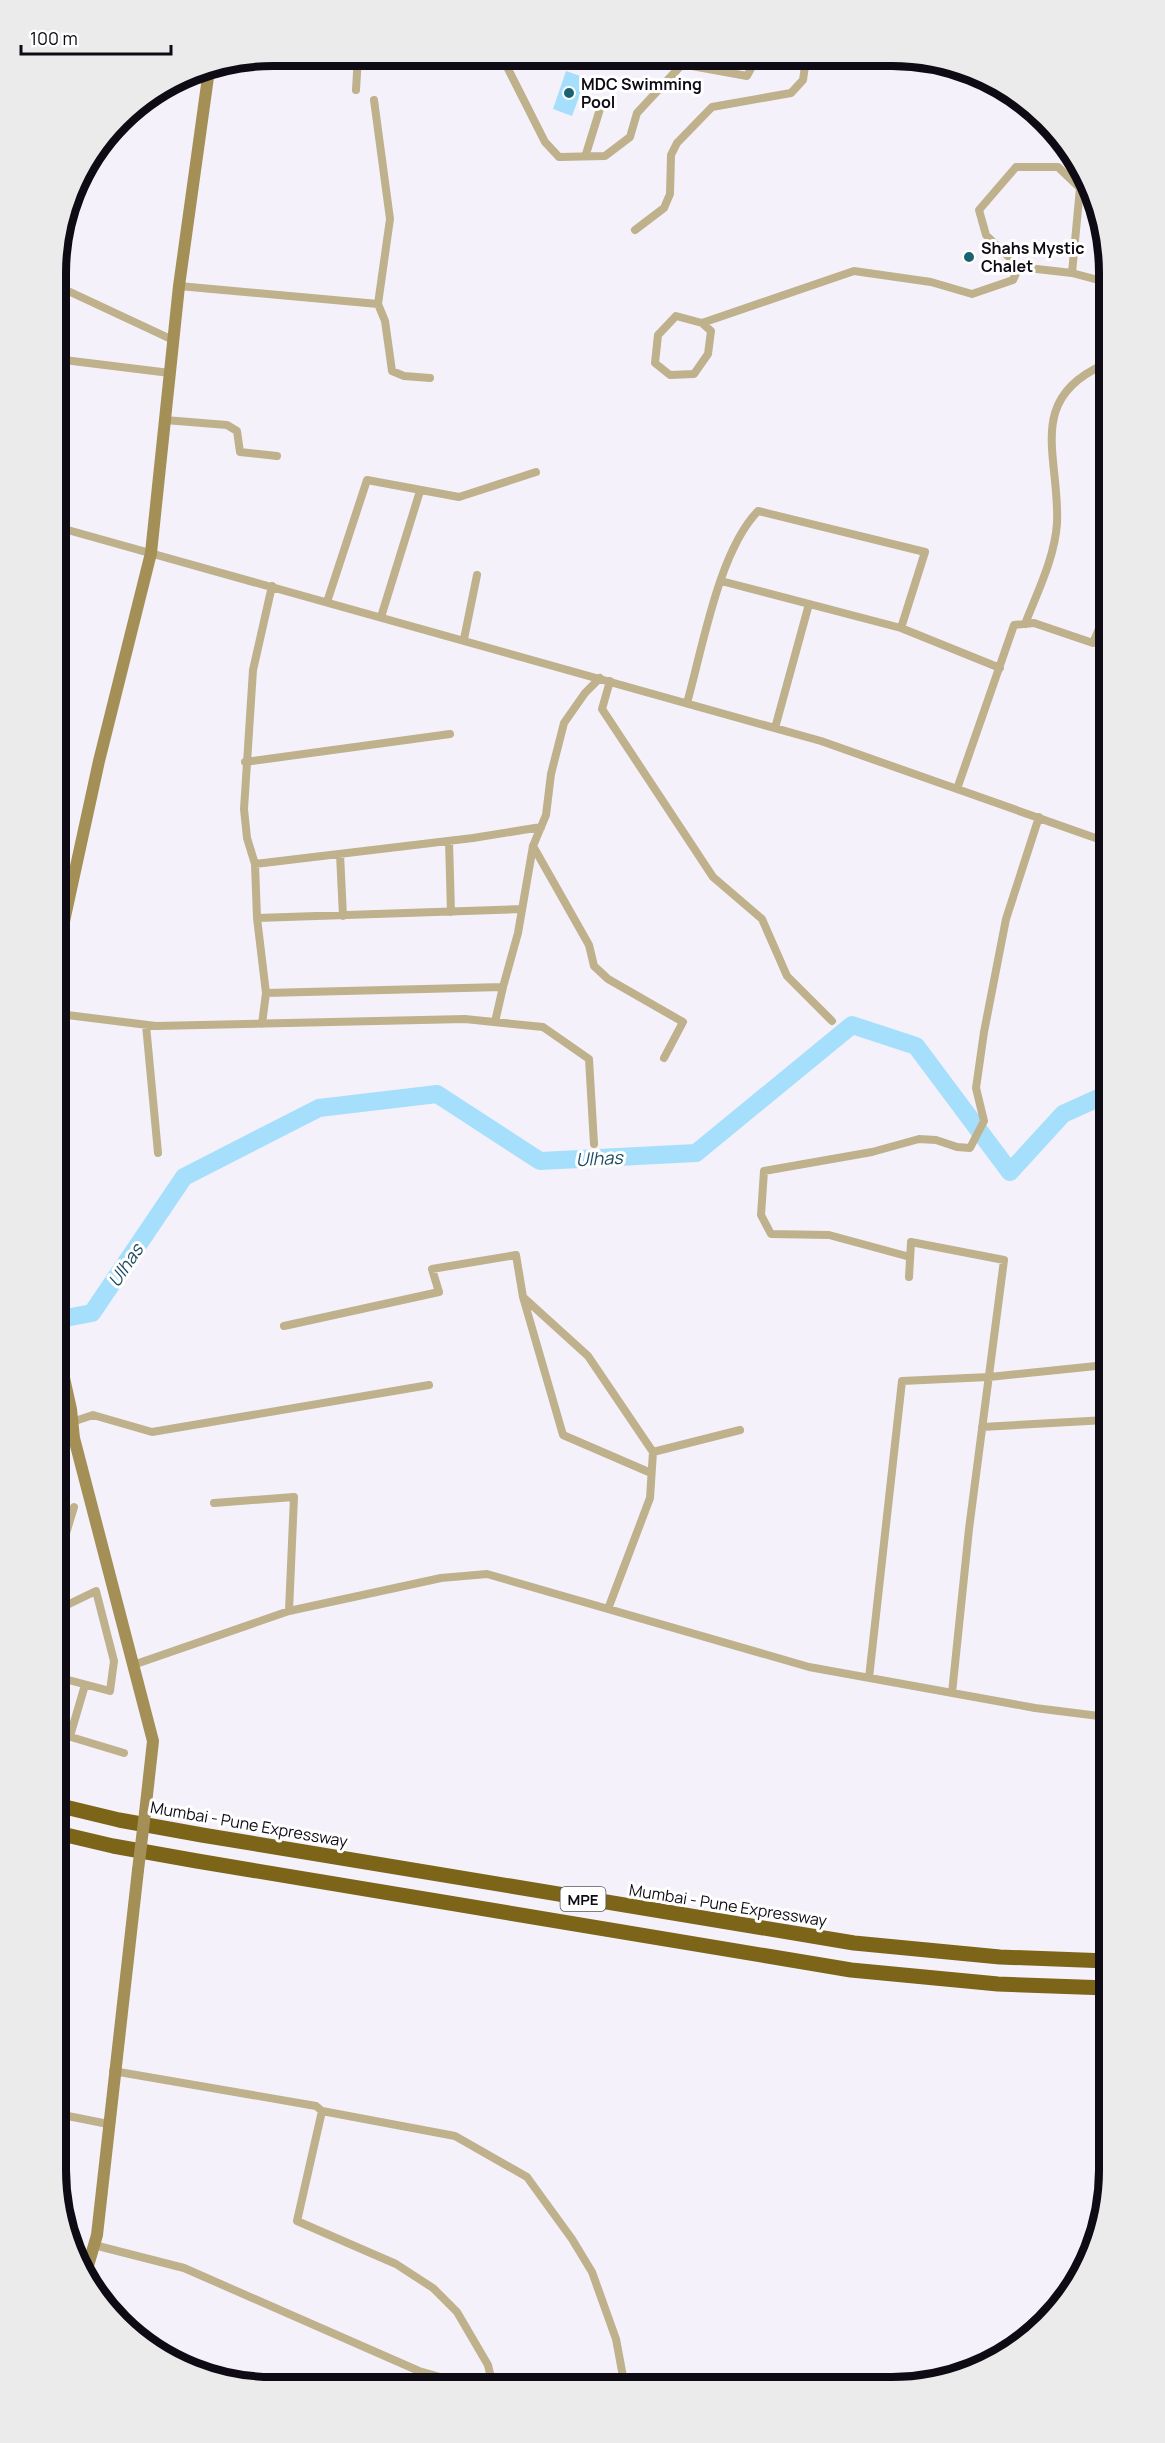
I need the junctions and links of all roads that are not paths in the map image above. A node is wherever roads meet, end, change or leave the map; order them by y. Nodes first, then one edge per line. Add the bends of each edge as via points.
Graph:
1 (357, 66) edge
2 (507, 66) edge
3 (679, 66) edge
4 (705, 66) edge
5 (752, 66) edge
6 (805, 66) edge
7 (206, 78) edge
8 (356, 90) dead end
9 (374, 100) dead end
10 (600, 109) dead end
11 (586, 154) junction
12 (635, 230) dead end
13 (1019, 267) junction
14 (1072, 273) junction
15 (1099, 280) edge
16 (179, 285) junction
17 (66, 290) edge
18 (378, 304) junction
19 (702, 323) junction
20 (173, 340) junction
21 (66, 360) edge
22 (1099, 367) edge
23 (170, 373) junction
24 (430, 378) dead end
25 (165, 420) junction
26 (277, 456) dead end
27 (536, 472) dead end
28 (420, 491) junction
29 (66, 529) edge
30 (151, 553) junction
31 (477, 575) dead end
32 (721, 581) junction
33 (272, 586) junction
34 (327, 602) junction
35 (809, 604) junction
36 (381, 617) junction
37 (1025, 624) junction
38 (902, 628) junction
39 (1099, 629) edge
40 (464, 639) junction
41 (1000, 668) junction
42 (600, 678) junction
43 (610, 681) junction
44 (687, 703) junction
45 (775, 728) junction
46 (450, 734) dead end
47 (245, 762) junction
48 (957, 789) junction
49 (1040, 817) junction
50 (541, 827) junction
51 (1099, 839) edge
52 (449, 841) junction
53 (533, 846) junction
54 (340, 854) junction
55 (255, 864) junction
56 (66, 894) edge
57 (522, 909) junction
58 (451, 912) junction
59 (343, 916) junction
60 (257, 918) junction
61 (503, 987) junction
62 (266, 993) junction
63 (66, 1015) edge
64 (832, 1021) dead end
65 (495, 1022) junction
66 (262, 1024) junction
67 (146, 1025) junction
68 (664, 1058) dead end
69 (594, 1144) dead end
70 (158, 1153) dead end
71 (910, 1257) junction
72 (909, 1277) dead end
73 (523, 1297) junction
74 (284, 1326) dead end
75 (1099, 1366) edge
76 (988, 1377) junction
77 (429, 1385) dead end
78 (66, 1390) edge
79 (1099, 1420) edge
80 (72, 1421) junction
81 (66, 1424) edge
82 (982, 1427) junction
83 (740, 1430) dead end
84 (653, 1452) junction
85 (651, 1473) junction
86 (214, 1503) dead end
87 (74, 1507) dead end
88 (66, 1533) edge
89 (67, 1605) dead end
90 (608, 1609) junction
91 (289, 1611) junction
92 (133, 1665) junction
93 (869, 1678) junction
94 (66, 1679) edge
95 (85, 1684) junction
96 (952, 1693) junction
97 (1099, 1716) edge
98 (66, 1735) edge
99 (124, 1753) dead end
100 (66, 1807) edge
101 (66, 1835) edge
102 (1099, 1961) edge
103 (1099, 1988) edge
104 (113, 2071) junction
105 (322, 2111) junction
106 (66, 2116) edge
107 (108, 2124) junction
108 (94, 2245) junction
109 (89, 2264) edge
110 (440, 2377) edge
111 (491, 2377) edge
112 (623, 2377) edge

1 - 8 street
2 - 11 street via 545,142 559,157
3 - 11 street via 637,113 630,137 605,156
4 - 5 street via 747,76
6 - 12 street via 803,80 791,93 712,107 677,143 671,155 670,194 664,208
7 - 16 street
9 - 18 street via 390,219
10 - 11 street
13 - 14 street
13 - 14 street via 987,235 979,210 1016,167 1058,167 1080,188
13 - 19 street via 1013,280 972,294 931,282 854,271
14 - 15 street
16 - 18 street
16 - 20 street
17 - 20 street
18 - 24 street via 386,321 392,371
19 - 19 street via 676,316 658,335 655,363 670,375 694,374 708,354 711,331
20 - 23 street
21 - 23 street
22 - 37 street via 1069,386 1055,414 1051,442 1057,525
23 - 25 street
25 - 26 street via 227,424 237,431 240,452
25 - 30 street
27 - 28 street via 459,496
28 - 34 street via 367,480
28 - 36 street
29 - 30 street
30 - 33 street
30 - 56 street
31 - 40 street
32 - 35 street
32 - 38 street via 734,543 758,511 925,552
32 - 44 street
33 - 34 street
33 - 47 street via 253,670
34 - 36 street
35 - 38 street
35 - 45 street
36 - 40 street
37 - 39 street via 1034,623 1093,643
37 - 41 street via 1014,626
38 - 41 street
40 - 42 street
41 - 48 street
42 - 43 street
42 - 50 street via 564,723
43 - 44 street
43 - 64 street via 602,709 619,737 712,877 762,919 787,976
44 - 45 street
45 - 48 street
46 - 47 street
47 - 55 street via 244,809
48 - 49 street
49 - 51 street
49 - 71 street via 1006,920 976,1088 984,1121 970,1148 919,1139 872,1152 764,1171 761,1215 771,1234 829,1235
50 - 52 street
50 - 53 street
52 - 54 street
52 - 58 street
53 - 57 street
53 - 68 street via 588,945 594,966 608,979 683,1022
54 - 55 street
54 - 59 street
55 - 60 street
57 - 58 street
57 - 61 street
58 - 59 street
59 - 60 street
60 - 62 street
61 - 62 street
61 - 65 street
62 - 66 street
63 - 67 street
65 - 66 street via 465,1019
65 - 69 street via 543,1027 589,1059
66 - 67 street
67 - 70 street
71 - 72 street
71 - 76 street via 911,1242 1004,1260
73 - 74 street via 516,1255 432,1269 439,1292
73 - 84 street via 588,1356
73 - 85 street via 563,1435
75 - 76 street
76 - 82 street
76 - 93 street via 902,1381
77 - 80 street via 152,1432 93,1415
78 - 80 street
79 - 82 street
80 - 81 street
80 - 92 street
82 - 96 street
83 - 84 street
84 - 85 street
85 - 90 street via 650,1498
86 - 91 street via 294,1497
87 - 88 street
89 - 95 street via 96,1591 114,1661 110,1691
90 - 91 street via 487,1574 441,1578
90 - 93 street via 809,1667
91 - 92 street
92 - 104 street, bridge via 153,1741
93 - 96 street
94 - 95 street
95 - 98 street
96 - 97 street
98 - 99 street
100 - 102 highway, Mumbai - Pune Expressway / MPE via 202,1835 854,1943 988,1956
101 - 103 highway, MPE via 197,1862 851,1970 998,1984
104 - 105 street via 316,2106
104 - 107 street
105 - 111 street via 297,2222 396,2264 433,2288 457,2312 489,2365
105 - 112 street via 455,2136 527,2177 592,2272 616,2339
106 - 107 street
107 - 108 street
108 - 109 street
108 - 110 street via 184,2268

